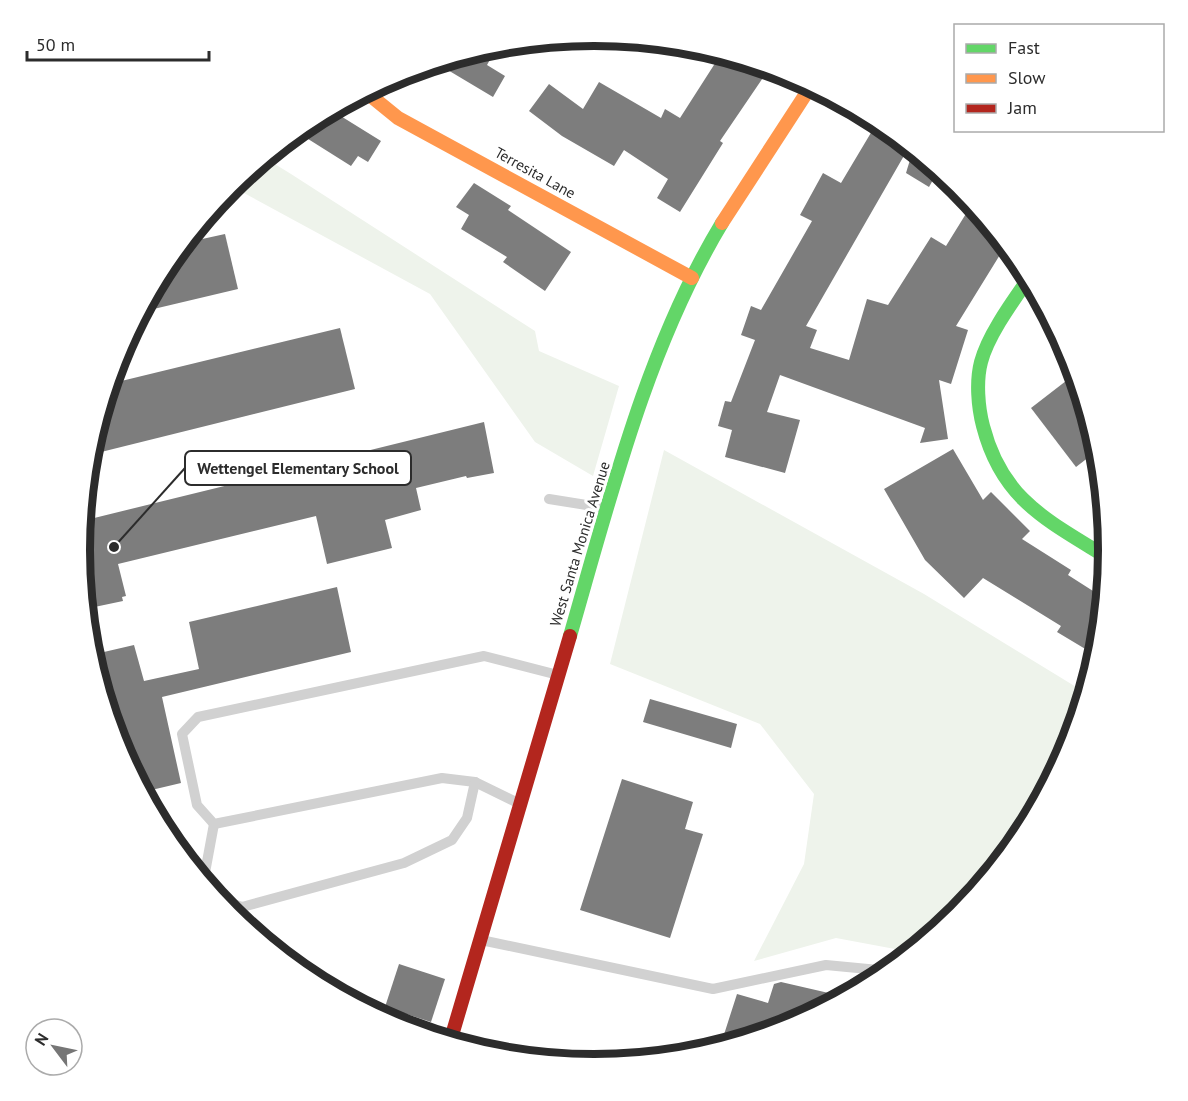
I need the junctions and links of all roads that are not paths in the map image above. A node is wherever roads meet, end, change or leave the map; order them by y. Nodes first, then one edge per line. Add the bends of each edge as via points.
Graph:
1 (806, 93) edge
2 (373, 97) edge
3 (692, 278) junction
4 (1023, 287) edge
5 (549, 499) dead end
6 (607, 508) junction
7 (1098, 552) edge
8 (559, 676) junction
9 (475, 782) junction
10 (520, 804) junction
11 (214, 824) junction
12 (205, 871) edge
13 (236, 905) edge
14 (480, 940) junction
15 (875, 970) edge
16 (452, 1034) edge

1 - 3 main road, West Santa Monica Avenue via 742,191
2 - 3 main road, Terresita Lane via 398,118
3 - 6 main road, West Santa Monica Avenue via 649,383
4 - 7 main road via 999,323 981,362 978,406 988,449 1010,487 1042,517
5 - 6 lane
6 - 8 main road, West Santa Monica Avenue
8 - 10 main road, West Santa Monica Avenue
8 - 11 lane via 484,656 198,717 182,734 197,805
9 - 10 lane
9 - 11 lane via 442,778
9 - 13 lane via 467,818 452,840 404,863 242,907
10 - 14 main road, West Santa Monica Avenue
11 - 12 lane
14 - 15 lane via 713,989 826,965
14 - 16 main road, West Santa Monica Avenue

